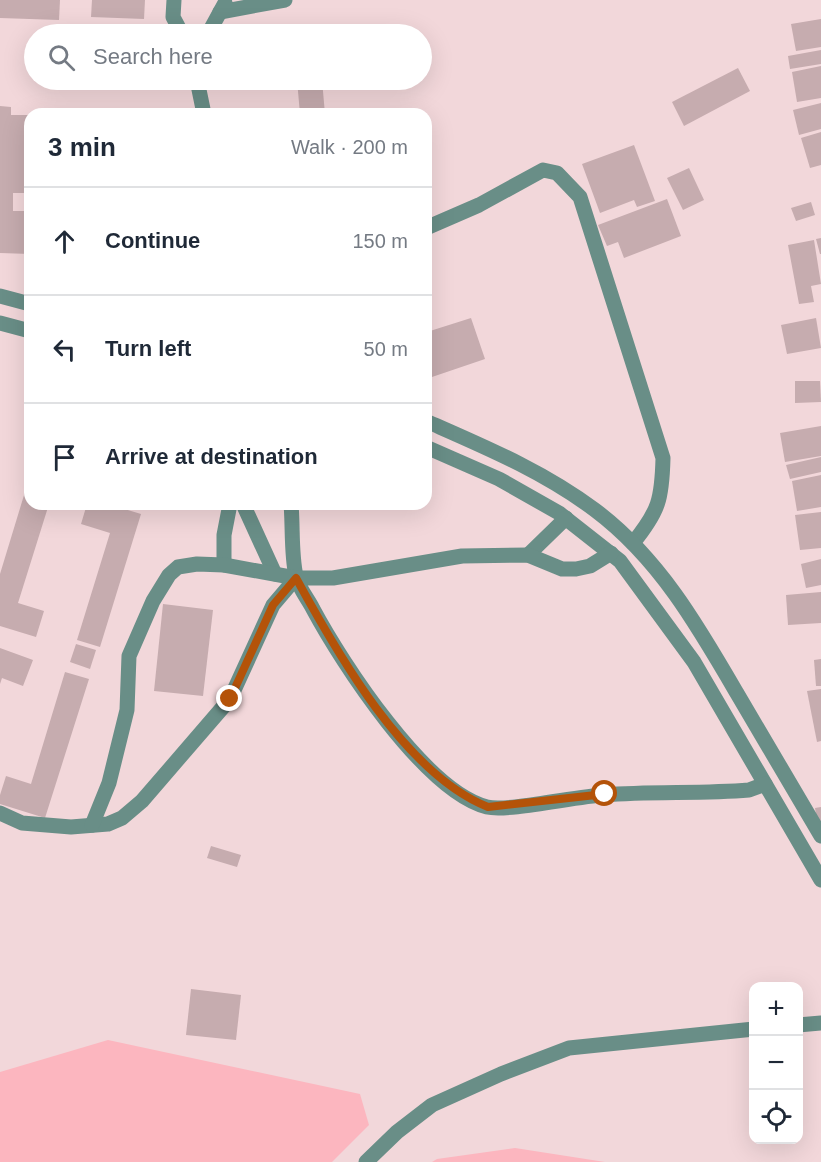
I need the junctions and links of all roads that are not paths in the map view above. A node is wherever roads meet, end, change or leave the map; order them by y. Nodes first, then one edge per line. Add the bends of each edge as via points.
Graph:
1 (174, 0) edge
2 (285, 0) edge
3 (224, 6) edge
4 (177, 24) edge
5 (214, 24) edge
6 (199, 90) edge
7 (203, 108) edge
8 (432, 225) edge
9 (0, 296) edge
10 (24, 302) edge
11 (2, 325) edge
12 (24, 330) edge
13 (432, 424) edge
14 (432, 450) edge
15 (229, 510) edge
16 (246, 510) edge
17 (291, 510) edge
18 (566, 518) junction
19 (633, 543) junction
20 (611, 553) junction
21 (528, 555) junction
22 (224, 566) junction
23 (275, 574) junction
24 (296, 578) junction
25 (765, 784) junction
26 (0, 813) edge
27 (92, 825) junction
28 (821, 836) edge
29 (821, 880) edge
30 (821, 1023) edge
31 (803, 1025) edge
32 (749, 1029) edge
33 (366, 1162) edge

1 - 4 street
2 - 3 street
3 - 5 street
6 - 7 street
8 - 19 street via 543,170 557,173 580,196 663,458 662,494 652,520
9 - 10 street
11 - 12 street
13 - 19 street via 553,481
14 - 18 street via 499,479
15 - 22 street
16 - 23 street
17 - 24 street
18 - 20 street
18 - 21 street
19 - 28 street via 686,607
20 - 21 street via 590,566 576,569 562,569
20 - 25 street via 643,589 694,662
21 - 24 street via 462,556 333,578
22 - 23 street
22 - 27 street via 178,567 169,574 153,601 129,657 127,711 110,783
23 - 24 street
24 - 25 street via 357,682 428,768 471,800 488,807 508,807 605,794 749,790
24 - 27 street via 273,605 230,699 210,724 142,801 122,818
25 - 29 street
26 - 27 street via 22,823
30 - 31 street
32 - 33 street via 569,1048 432,1105

